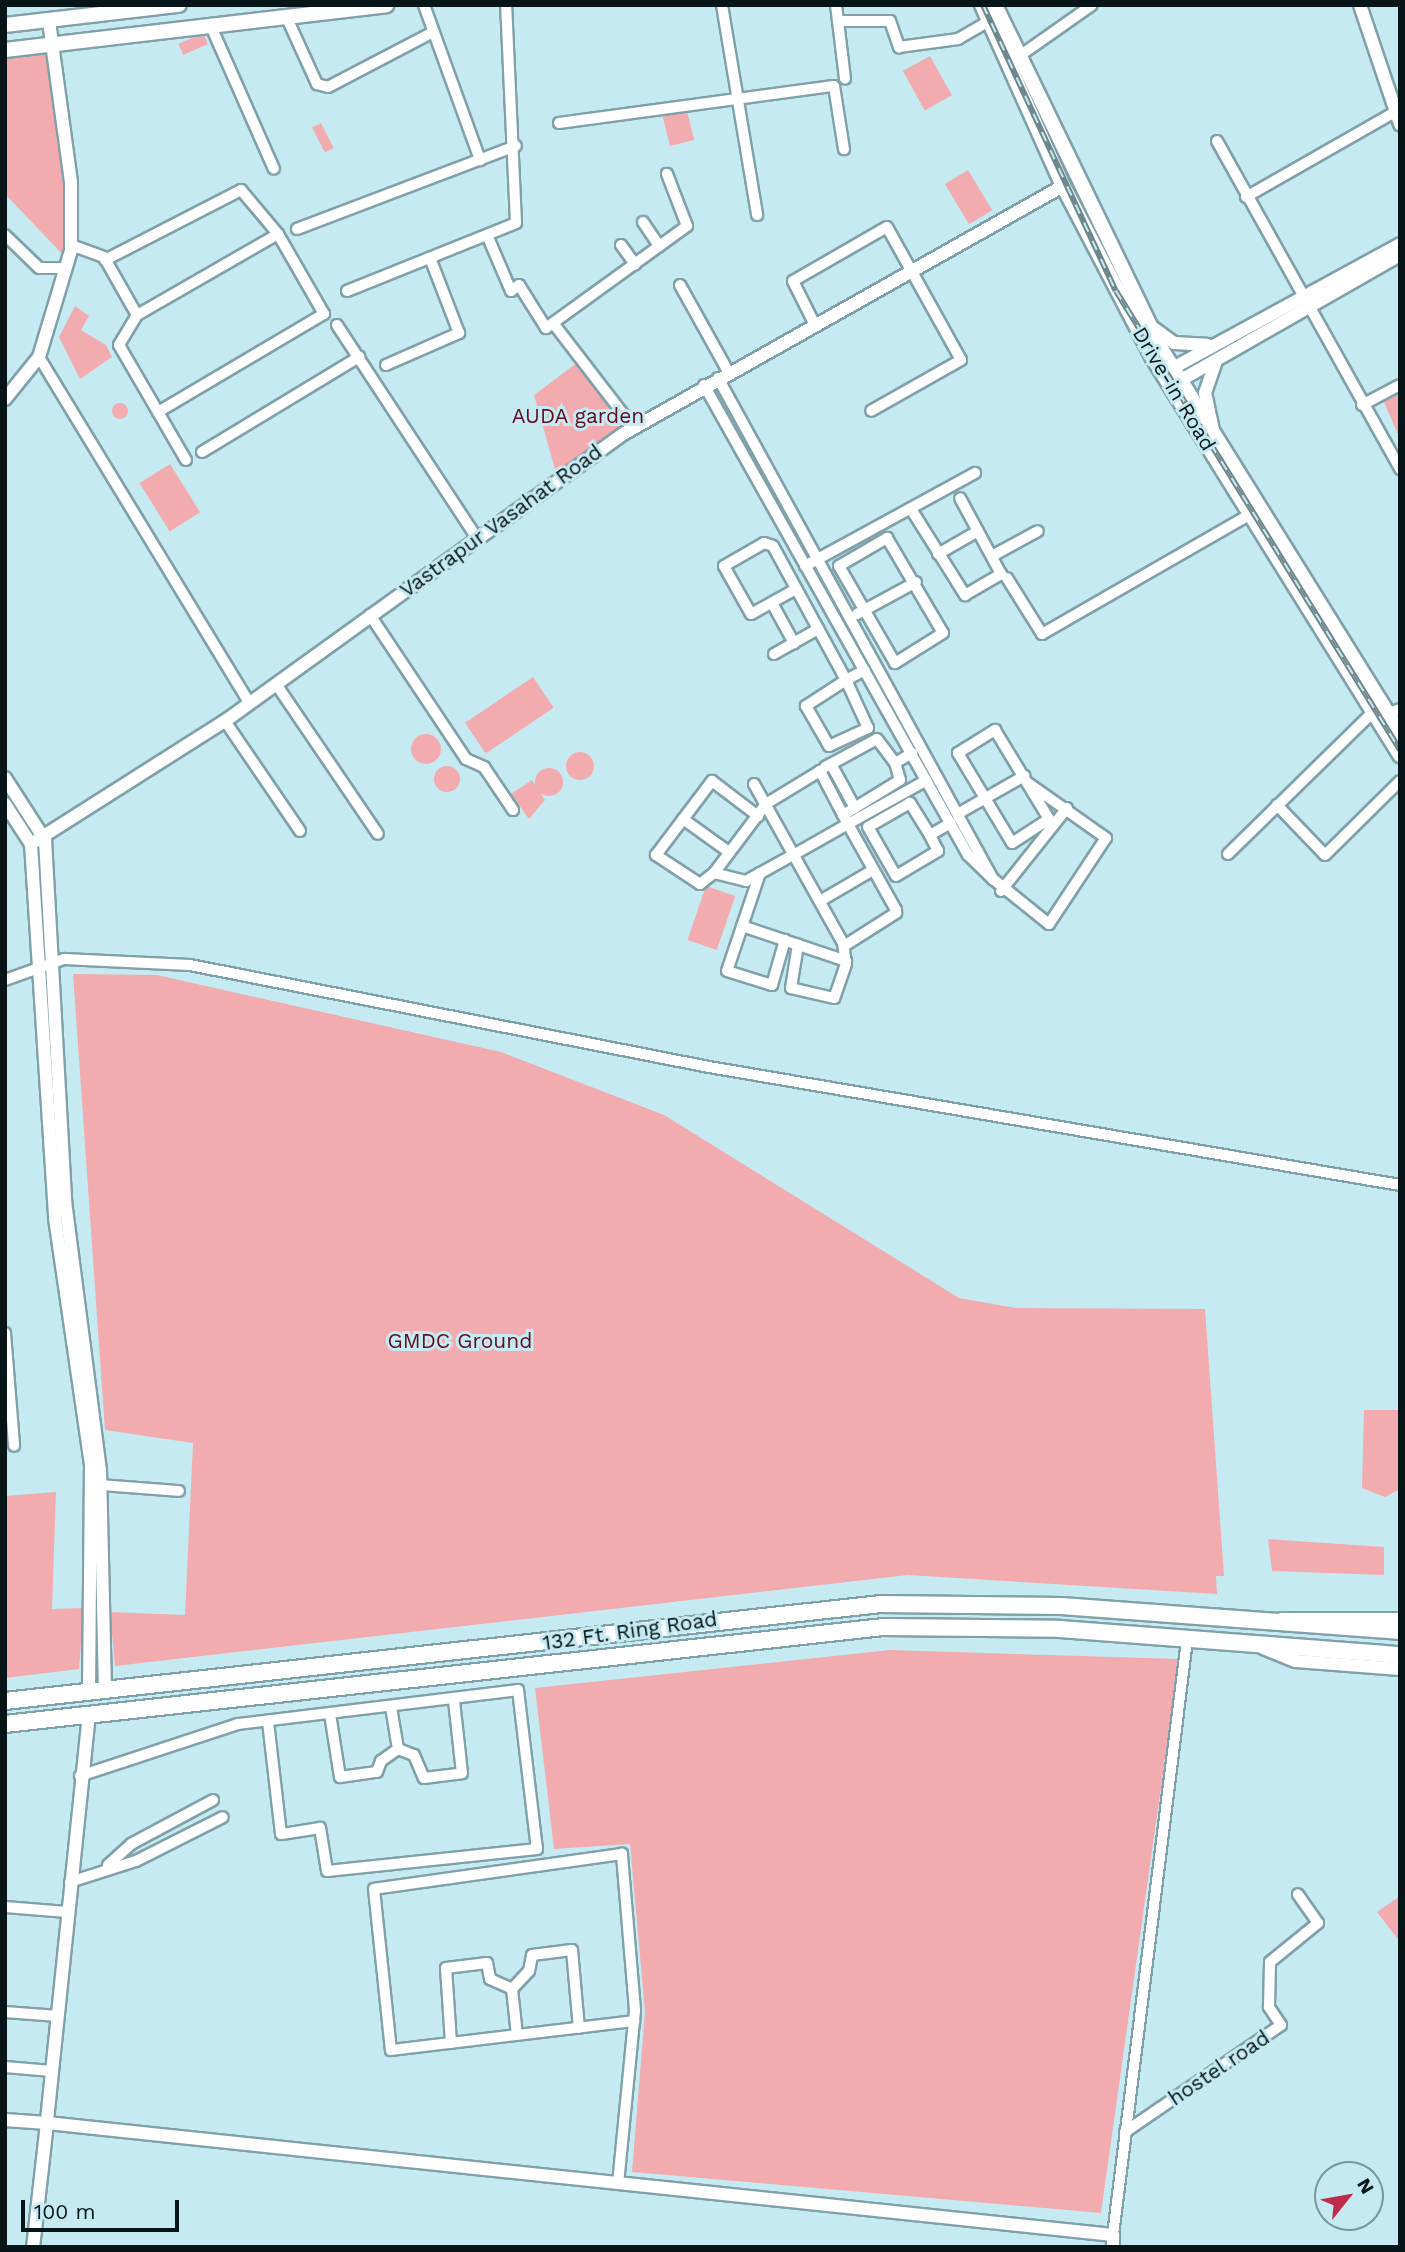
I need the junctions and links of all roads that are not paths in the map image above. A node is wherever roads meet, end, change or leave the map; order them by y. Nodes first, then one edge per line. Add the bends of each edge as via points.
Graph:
1 (179, 5) edge
2 (386, 5) edge
3 (424, 5) edge
4 (506, 5) edge
5 (722, 5) edge
6 (836, 5) edge
7 (982, 5) edge
8 (995, 5) edge
9 (1092, 5) edge
10 (1360, 5) edge
11 (286, 16) junction
12 (838, 21) junction
13 (989, 21) junction
14 (49, 22) junction
15 (210, 24) junction
16 (5, 25) edge
17 (433, 33) junction
18 (52, 43) junction
19 (5, 50) edge
20 (1018, 57) junction
21 (845, 79) dead end
22 (737, 99) junction
23 (1398, 120) edge
24 (559, 122) dead end
25 (1217, 141) dead end
26 (516, 146) junction
27 (844, 149) dead end
28 (480, 160) junction
29 (275, 169) dead end
30 (667, 174) dead end
31 (1063, 186) junction
32 (1247, 197) junction
33 (757, 215) dead end
34 (643, 222) dead end
35 (297, 229) dead end
36 (278, 234) junction
37 (487, 234) junction
38 (5, 235) edge
39 (1400, 244) edge
40 (71, 245) junction
41 (621, 245) dead end
42 (659, 246) junction
43 (1400, 255) edge
44 (430, 258) junction
45 (105, 260) junction
46 (635, 264) junction
47 (66, 268) junction
48 (913, 270) junction
49 (680, 285) dead end
50 (347, 291) dead end
51 (1302, 300) junction
52 (137, 315) junction
53 (553, 323) junction
54 (337, 324) dead end
55 (1148, 324) junction
56 (815, 325) junction
57 (1217, 350) junction
58 (39, 357) junction
59 (359, 357) junction
60 (386, 365) dead end
61 (723, 375) junction
62 (1172, 377) junction
63 (704, 385) junction
64 (1400, 385) edge
65 (5, 399) edge
66 (1362, 405) junction
67 (871, 411) dead end
68 (158, 412) junction
69 (634, 428) junction
70 (1214, 433) junction
71 (202, 452) dead end
72 (186, 460) dead end
73 (1400, 469) edge
74 (975, 473) dead end
75 (960, 498) dead end
76 (911, 509) junction
77 (1251, 514) junction
78 (978, 531) junction
79 (1038, 531) dead end
80 (477, 538) junction
81 (938, 554) junction
82 (992, 556) junction
83 (820, 557) junction
84 (805, 566) junction
85 (1007, 578) dead end
86 (916, 582) junction
87 (796, 589) junction
88 (772, 603) junction
89 (857, 614) junction
90 (370, 615) junction
91 (818, 629) junction
92 (794, 643) junction
93 (774, 654) dead end
94 (887, 655) junction
95 (876, 661) junction
96 (865, 670) junction
97 (846, 680) junction
98 (276, 684) junction
99 (249, 702) junction
100 (1386, 709) edge
101 (225, 721) junction
102 (1400, 733) edge
103 (912, 753) junction
104 (1400, 755) edge
105 (895, 763) junction
106 (831, 764) junction
107 (820, 771) junction
108 (5, 778) edge
109 (1026, 779) junction
110 (927, 780) junction
111 (1400, 781) edge
112 (754, 784) dead end
113 (984, 798) junction
114 (5, 804) edge
115 (766, 804) junction
116 (1277, 805) junction
117 (855, 808) junction
118 (1067, 808) junction
119 (513, 810) dead end
120 (961, 812) junction
121 (758, 816) junction
122 (683, 819) junction
123 (846, 820) junction
124 (951, 824) junction
125 (300, 831) dead end
126 (378, 834) dead end
127 (930, 835) junction
128 (44, 837) junction
129 (31, 844) junction
130 (729, 852) junction
131 (795, 854) junction
132 (1227, 854) dead end
133 (873, 870) junction
134 (714, 873) junction
135 (760, 873) junction
136 (896, 876) junction
137 (993, 879) junction
138 (1001, 891) junction
139 (888, 896) junction
140 (820, 901) junction
141 (742, 926) junction
142 (785, 940) junction
143 (798, 944) junction
144 (844, 946) junction
145 (846, 961) junction
146 (46, 967) junction
147 (5, 980) edge
148 (1400, 1185) edge
149 (5, 1334) edge
150 (14, 1446) dead end
151 (100, 1485) junction
152 (179, 1491) dead end
153 (1400, 1619) edge
154 (1256, 1623) junction
155 (1400, 1631) edge
156 (1187, 1640) junction
157 (1252, 1644) junction
158 (1400, 1655) edge
159 (1400, 1669) edge
160 (97, 1690) junction
161 (454, 1700) junction
162 (5, 1701) edge
163 (391, 1707) junction
164 (89, 1714) junction
165 (330, 1714) junction
166 (268, 1721) junction
167 (5, 1724) edge
168 (398, 1748) junction
169 (80, 1776) junction
170 (213, 1800) dead end
171 (223, 1817) dead end
172 (108, 1865) junction
173 (70, 1882) junction
174 (1298, 1894) dead end
175 (5, 1907) edge
176 (68, 1912) junction
177 (512, 1989) junction
178 (5, 2012) edge
179 (58, 2016) junction
180 (634, 2021) junction
181 (579, 2028) junction
182 (517, 2035) junction
183 (451, 2043) junction
184 (5, 2067) edge
185 (52, 2071) junction
186 (5, 2120) edge
187 (47, 2123) junction
188 (1125, 2132) junction
189 (618, 2183) junction
190 (1113, 2241) edge
191 (33, 2247) edge

1 - 14 main road
2 - 11 main road
3 - 17 street
4 - 26 street
5 - 22 street
6 - 12 street
7 - 13 main road, Drive-in Road
8 - 20 main road, Drive-in Road
9 - 20 street
10 - 23 street
11 - 15 main road
11 - 17 street via 317,84 328,87
12 - 13 street via 890,21 899,47 958,39
12 - 21 street
13 - 31 main road, Drive-in Road
14 - 16 main road
14 - 18 street
15 - 18 main road
15 - 29 street
17 - 28 street
18 - 19 main road
18 - 40 street via 71,182
20 - 55 main road, Drive-in Road
22 - 24 street
22 - 27 street via 834,86
22 - 33 street
23 - 32 street
25 - 32 street
26 - 28 street
26 - 37 street via 516,223
28 - 35 street
30 - 42 street via 687,226
31 - 48 street, Vastrapur Vasahat Road
31 - 62 main road, Drive-in Road
32 - 51 street
34 - 42 street
36 - 45 street via 242,190
36 - 52 street
36 - 68 street via 324,314
37 - 44 street
37 - 53 street via 511,291 519,285 546,328
38 - 47 street via 39,268
39 - 51 street
40 - 45 street
40 - 47 street
41 - 46 street
42 - 46 street
43 - 51 street
44 - 50 street
44 - 60 street via 459,333
45 - 52 street
46 - 53 street
47 - 58 street
48 - 56 street, Vastrapur Vasahat Road
48 - 56 street via 891,231 881,228 793,281
48 - 67 street via 961,360
49 - 61 street
51 - 57 street
51 - 66 street
52 - 68 street via 119,345
53 - 69 street
54 - 59 street
55 - 57 street via 1174,343
55 - 62 main road, Drive-in Road
56 - 61 street, Vastrapur Vasahat Road
57 - 62 street
57 - 70 street via 1205,393
58 - 65 street
58 - 99 street
59 - 71 street
59 - 80 street
61 - 63 street, Vastrapur Vasahat Road
61 - 83 street
62 - 70 main road, Drive-in Road
62 - 77 main road, Drive-in Road
63 - 69 street, Vastrapur Vasahat Road
63 - 84 street
64 - 66 street
66 - 73 street
68 - 72 street
69 - 80 street, Vastrapur Vasahat Road
70 - 100 main road, Drive-in Road
74 - 76 street
75 - 78 street
76 - 81 street
76 - 83 street
77 - 85 street via 1042,634
77 - 100 main road, Drive-in Road
78 - 81 street
78 - 82 street
79 - 82 street
80 - 90 street, Vastrapur Vasahat Road
81 - 82 street via 965,595 1001,576
83 - 84 street
83 - 89 street
84 - 96 street
86 - 89 street
86 - 89 street via 887,538 841,562
86 - 94 street via 943,634 895,663
87 - 88 street
87 - 88 street via 768,542 726,564 749,612
87 - 91 street
88 - 92 street
89 - 94 street
89 - 95 street
90 - 98 street, Vastrapur Vasahat Road
90 - 119 street via 466,759 484,767
91 - 92 street
91 - 97 street
92 - 93 street
94 - 95 street
95 - 120 street
96 - 97 street
96 - 103 street
97 - 97 street via 869,724 832,747 806,706
98 - 99 street, Vastrapur Vasahat Road
98 - 126 street
99 - 101 street, Vastrapur Vasahat Road
100 - 102 main road, Drive-in Road
100 - 104 main road, Drive-in Road
100 - 116 street
101 - 125 street
101 - 128 street, Vastrapur Vasahat Road
103 - 105 street
103 - 110 street
105 - 106 street via 874,739
105 - 117 street via 900,780
106 - 107 street
106 - 117 street
107 - 115 street
107 - 123 street
108 - 128 street
109 - 113 street
109 - 113 street via 1049,819 1012,843
109 - 113 street via 998,732 981,736 958,753
109 - 118 street
110 - 123 street
110 - 124 street
111 - 116 street via 1325,855
112 - 115 street
113 - 120 street
114 - 129 street
115 - 121 street
115 - 131 street
116 - 132 street
117 - 123 street
118 - 138 street
118 - 138 street via 1106,842 1050,923
120 - 137 street
121 - 122 street via 712,781
121 - 130 street
122 - 130 street
122 - 134 street via 656,857 700,884
123 - 131 street
123 - 133 street
124 - 127 street
124 - 137 street via 984,876
127 - 136 street via 938,851
127 - 136 street via 910,803 868,826
128 - 129 street, Vastrapur Vasahat Road
128 - 146 street
129 - 146 street
130 - 134 street
131 - 135 street
131 - 140 street
133 - 139 street
133 - 140 street
134 - 135 street via 737,883
135 - 141 street
136 - 139 street
137 - 138 street
139 - 144 street via 896,914
140 - 144 street
141 - 142 street
141 - 142 street via 729,973 772,985
142 - 143 street
143 - 145 street
143 - 145 street via 792,989 834,998
144 - 145 street
146 - 147 street
146 - 148 street via 90,957 190,965 709,1067
146 - 151 street via 65,1202
146 - 160 street via 55,1218 91,1464
149 - 150 street
151 - 152 street
151 - 160 street
153 - 154 street via 1299,1615
154 - 155 main road, 132 Ft. Ring Road
154 - 160 main road, 132 Ft. Ring Road via 1061,1606 881,1604
156 - 157 main road, 132 Ft. Ring Road
156 - 164 main road, 132 Ft. Ring Road via 1035,1628 883,1627
156 - 188 street
157 - 158 main road, 132 Ft. Ring Road
157 - 159 street via 1296,1661
160 - 162 main road, 132 Ft. Ring Road
161 - 163 street
161 - 166 street via 521,1692 537,1849 327,1871 320,1828 281,1834
161 - 168 street via 462,1773 424,1778 414,1755
163 - 165 street
163 - 168 street
164 - 167 main road, 132 Ft. Ring Road
164 - 169 street
165 - 166 street
165 - 168 street via 340,1777 377,1772 381,1761
166 - 169 street via 238,1724
169 - 173 street
170 - 172 street via 131,1844
171 - 172 street via 136,1861
172 - 173 street
173 - 176 street
174 - 188 street, hostel road via 1318,1923 1270,1962 1269,2007 1282,2025
175 - 176 street
176 - 179 street
177 - 181 street via 529,1971 532,1955 572,1950
177 - 182 street
177 - 183 street via 490,1979 487,1963 446,1968
178 - 179 street
179 - 185 street
180 - 181 street
180 - 183 street via 622,1854 374,1889 391,2050
180 - 189 street
181 - 182 street
182 - 183 street
184 - 185 street
185 - 187 street
186 - 187 street
187 - 189 street
187 - 191 street
188 - 190 street
189 - 190 street

